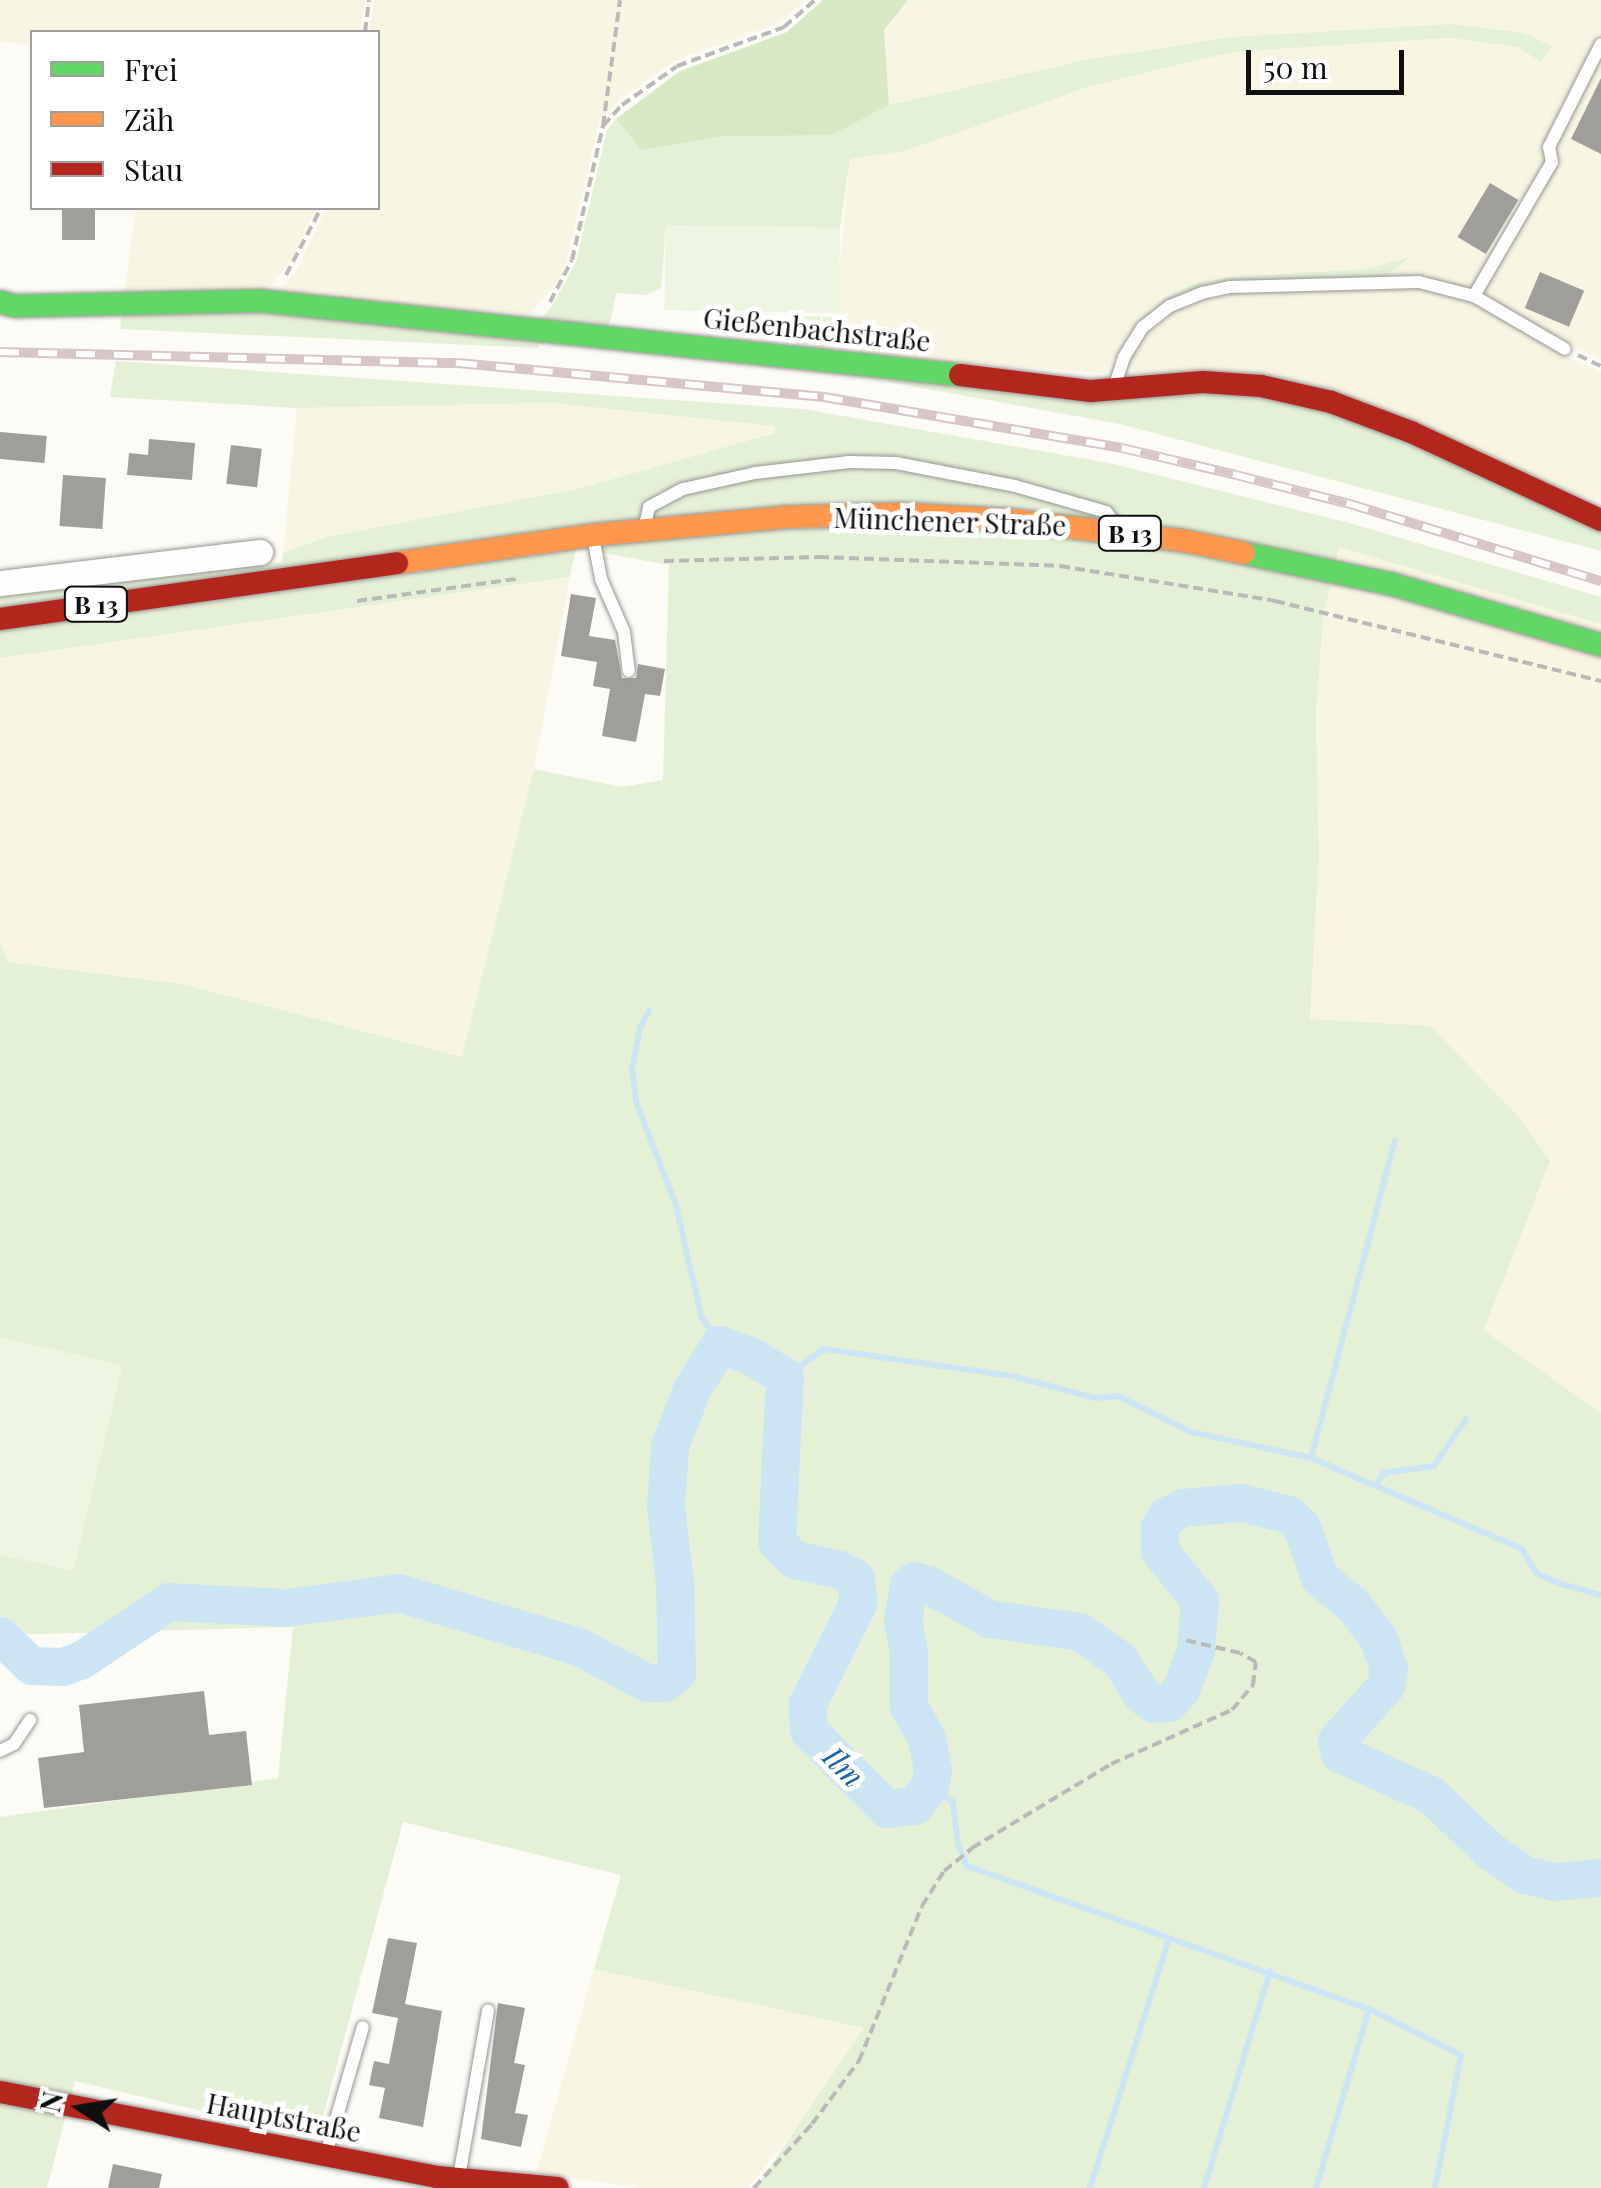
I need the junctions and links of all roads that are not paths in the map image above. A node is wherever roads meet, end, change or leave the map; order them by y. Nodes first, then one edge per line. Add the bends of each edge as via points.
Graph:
1 (1601, 44) edge
2 (1474, 296) junction
3 (0, 302) edge
4 (1565, 349) road end
5 (1114, 388) junction
6 (1601, 520) edge
7 (646, 529) junction
8 (1115, 530) junction
9 (593, 535) junction
10 (260, 552) dead end
11 (0, 583) edge
12 (0, 619) edge
13 (1601, 646) edge
14 (630, 671) dead end
15 (30, 1720) dead end
16 (0, 1751) edge
17 (488, 2011) dead end
18 (362, 2027) dead end
19 (0, 2092) edge
20 (325, 2156) junction
21 (445, 2182) edge
22 (558, 2188) edge

1 - 2 lane via 1548,147 1552,162
2 - 4 lane
2 - 5 lane via 1419,282 1202,293 1143,326
3 - 5 street, Gießenbachstraße via 263,302 884,364 1034,386
5 - 6 street, Gießenbachstraße via 1202,382 1260,386 1330,402
7 - 8 street, Münchener Straße / B 13 via 904,514
7 - 8 lane via 649,507 683,489 849,462 896,463 1015,486 1106,512
7 - 9 street, B 13
8 - 13 street, Münchener Straße / B 13 via 1391,584
9 - 12 street, B 13
9 - 14 lane
10 - 11 street
15 - 16 lane via 14,1744
17 - 21 lane
18 - 20 lane
19 - 20 street, Hauptstraße
20 - 21 street, Hauptstraße
21 - 22 street, Hauptstraße

